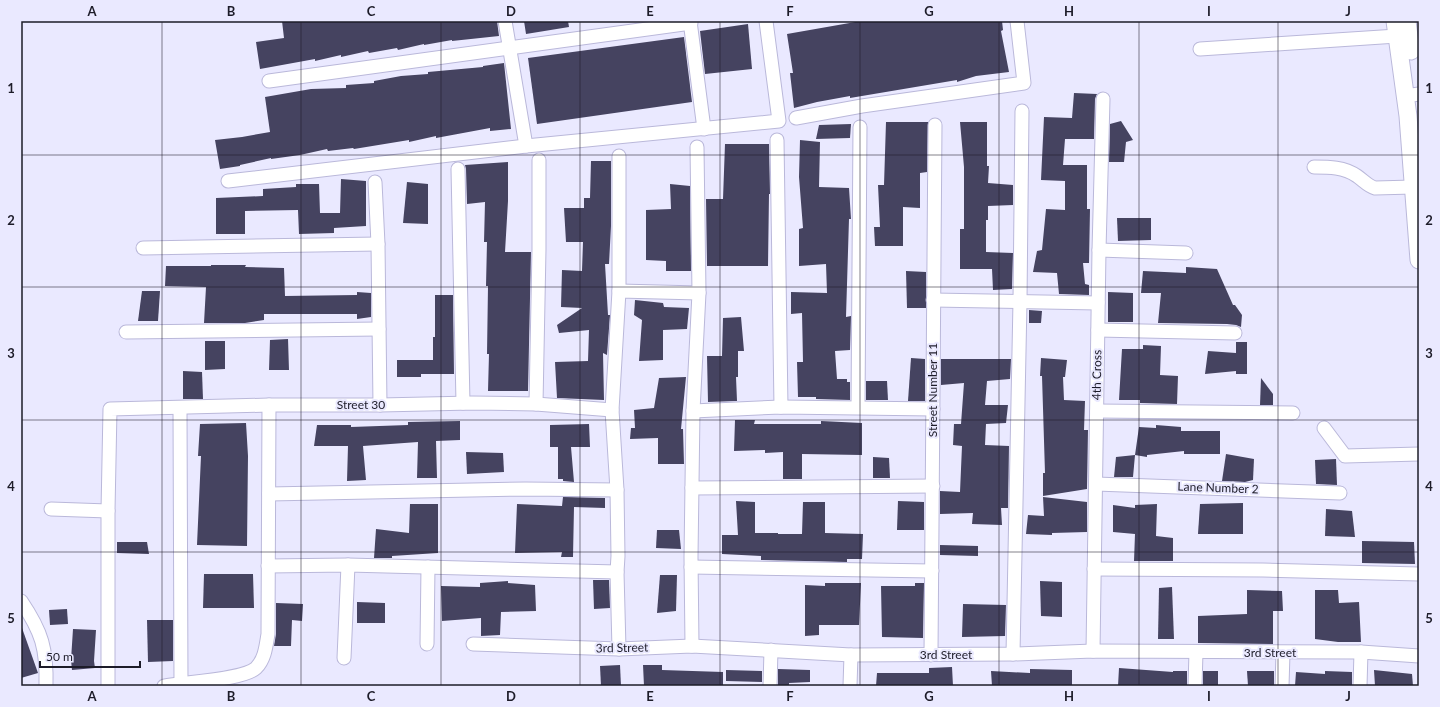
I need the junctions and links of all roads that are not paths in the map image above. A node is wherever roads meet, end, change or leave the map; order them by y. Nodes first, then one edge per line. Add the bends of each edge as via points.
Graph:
1 (505, 21) edge
2 (766, 21) edge
3 (1017, 21) edge
4 (1407, 21) edge
5 (690, 22) edge
6 (1396, 28) edge
7 (510, 48) junction
8 (1200, 49) dead end
9 (1407, 71) junction
10 (269, 80) dead end
11 (1413, 95) edge
12 (1103, 99) dead end
13 (1022, 111) dead end
14 (796, 118) dead end
15 (1419, 120) edge
16 (935, 125) dead end
17 (860, 127) dead end
18 (704, 129) junction
19 (778, 140) dead end
20 (526, 146) junction
21 (697, 147) dead end
22 (619, 156) dead end
23 (539, 160) dead end
24 (1314, 167) dead end
25 (458, 169) dead end
26 (228, 181) dead end
27 (375, 182) dead end
28 (1413, 187) junction
29 (378, 244) junction
30 (143, 248) dead end
31 (1099, 250) junction
32 (1186, 253) dead end
33 (1419, 260) edge
34 (619, 291) junction
35 (699, 294) junction
36 (934, 300) junction
37 (1020, 301) junction
38 (1098, 303) junction
39 (379, 329) junction
40 (1098, 330) junction
41 (126, 332) dead end
42 (1235, 333) dead end
43 (462, 403) junction
44 (536, 404) junction
45 (269, 405) junction
46 (380, 405) junction
47 (858, 407) junction
48 (180, 408) junction
49 (781, 408) junction
50 (933, 409) junction
51 (612, 410) junction
52 (693, 411) junction
53 (1097, 411) junction
54 (1293, 413) dead end
55 (1324, 428) dead end
56 (1419, 454) edge
57 (1096, 484) junction
58 (933, 486) junction
59 (692, 488) junction
60 (617, 490) junction
61 (269, 494) junction
62 (1340, 494) dead end
63 (51, 509) dead end
64 (108, 511) junction
65 (348, 565) junction
66 (268, 566) junction
67 (428, 567) junction
68 (691, 567) junction
69 (1094, 569) junction
70 (932, 571) junction
71 (617, 572) junction
72 (1419, 574) edge
73 (21, 602) edge
74 (427, 644) dead end
75 (474, 644) dead end
76 (692, 646) junction
77 (619, 649) junction
78 (771, 650) junction
79 (1093, 651) junction
80 (1196, 652) junction
81 (1361, 652) junction
82 (1283, 653) junction
83 (1013, 654) junction
84 (851, 655) junction
85 (931, 655) junction
86 (1419, 656) edge
87 (344, 658) dead end
88 (181, 683) junction
89 (46, 686) edge
90 (108, 686) edge
91 (164, 686) edge
92 (770, 686) edge
93 (850, 686) edge
94 (1195, 686) edge
95 (1282, 686) edge
96 (1360, 686) edge

1 - 7 street
2 - 18 street via 779,121
3 - 14 street via 1024,83
4 - 9 main road
5 - 7 street
5 - 18 street
6 - 8 street
6 - 9 main road
7 - 10 street
7 - 20 street
9 - 11 main road
11 - 15 main road
11 - 28 main road
12 - 31 street, 4th Cross
13 - 37 street
16 - 36 street, Street Number 11
17 - 47 street
18 - 20 street
19 - 49 street
20 - 26 street
21 - 35 street
22 - 34 street
23 - 44 street
24 - 28 street via 1337,167 1354,173 1375,188
25 - 43 street
27 - 29 street
28 - 33 main road
29 - 30 street
29 - 39 street
31 - 32 street
31 - 38 street, 4th Cross
34 - 35 street
34 - 51 street
35 - 52 street
36 - 37 street
36 - 50 street, Street Number 11
37 - 38 street
37 - 83 street
38 - 40 street, 4th Cross
39 - 41 street
39 - 46 street
40 - 42 street
40 - 53 street, 4th Cross
43 - 44 street, Street 30
43 - 46 street, Street 30
44 - 51 street, Street 30
45 - 46 street, Street 30
45 - 48 street, Street 30
45 - 61 street
47 - 49 street
47 - 50 street
48 - 64 street, Street 30 via 110,409
48 - 88 street
49 - 52 street
50 - 58 street, Street Number 11
51 - 60 street
52 - 59 street
53 - 54 street
53 - 57 street, 4th Cross
55 - 56 street via 1345,456
57 - 62 street, Lane Number 2
57 - 69 street, 4th Cross
58 - 59 street
58 - 70 street, Street Number 11
59 - 68 street
60 - 61 street via 525,489
60 - 71 street
61 - 66 street
63 - 64 street
64 - 90 street
65 - 66 street
65 - 67 street
65 - 87 street
66 - 88 street via 268,634 265,654 255,669 232,678
67 - 71 street
67 - 74 street
68 - 70 street
68 - 76 street
69 - 72 street
69 - 79 street, 4th Cross
70 - 85 street, Street Number 11
71 - 77 street
73 - 89 street via 42,639 47,666
75 - 77 street, 3rd Street
76 - 77 street, 3rd Street
76 - 78 street, 3rd Street
78 - 84 street, 3rd Street
78 - 92 street
79 - 80 street, 3rd Street
79 - 83 street, 3rd Street
80 - 82 street, 3rd Street
80 - 94 street
81 - 82 street, 3rd Street
81 - 86 street, 3rd Street
81 - 96 street
82 - 95 street
83 - 85 street, 3rd Street
84 - 85 street, 3rd Street
84 - 93 street
88 - 91 street

